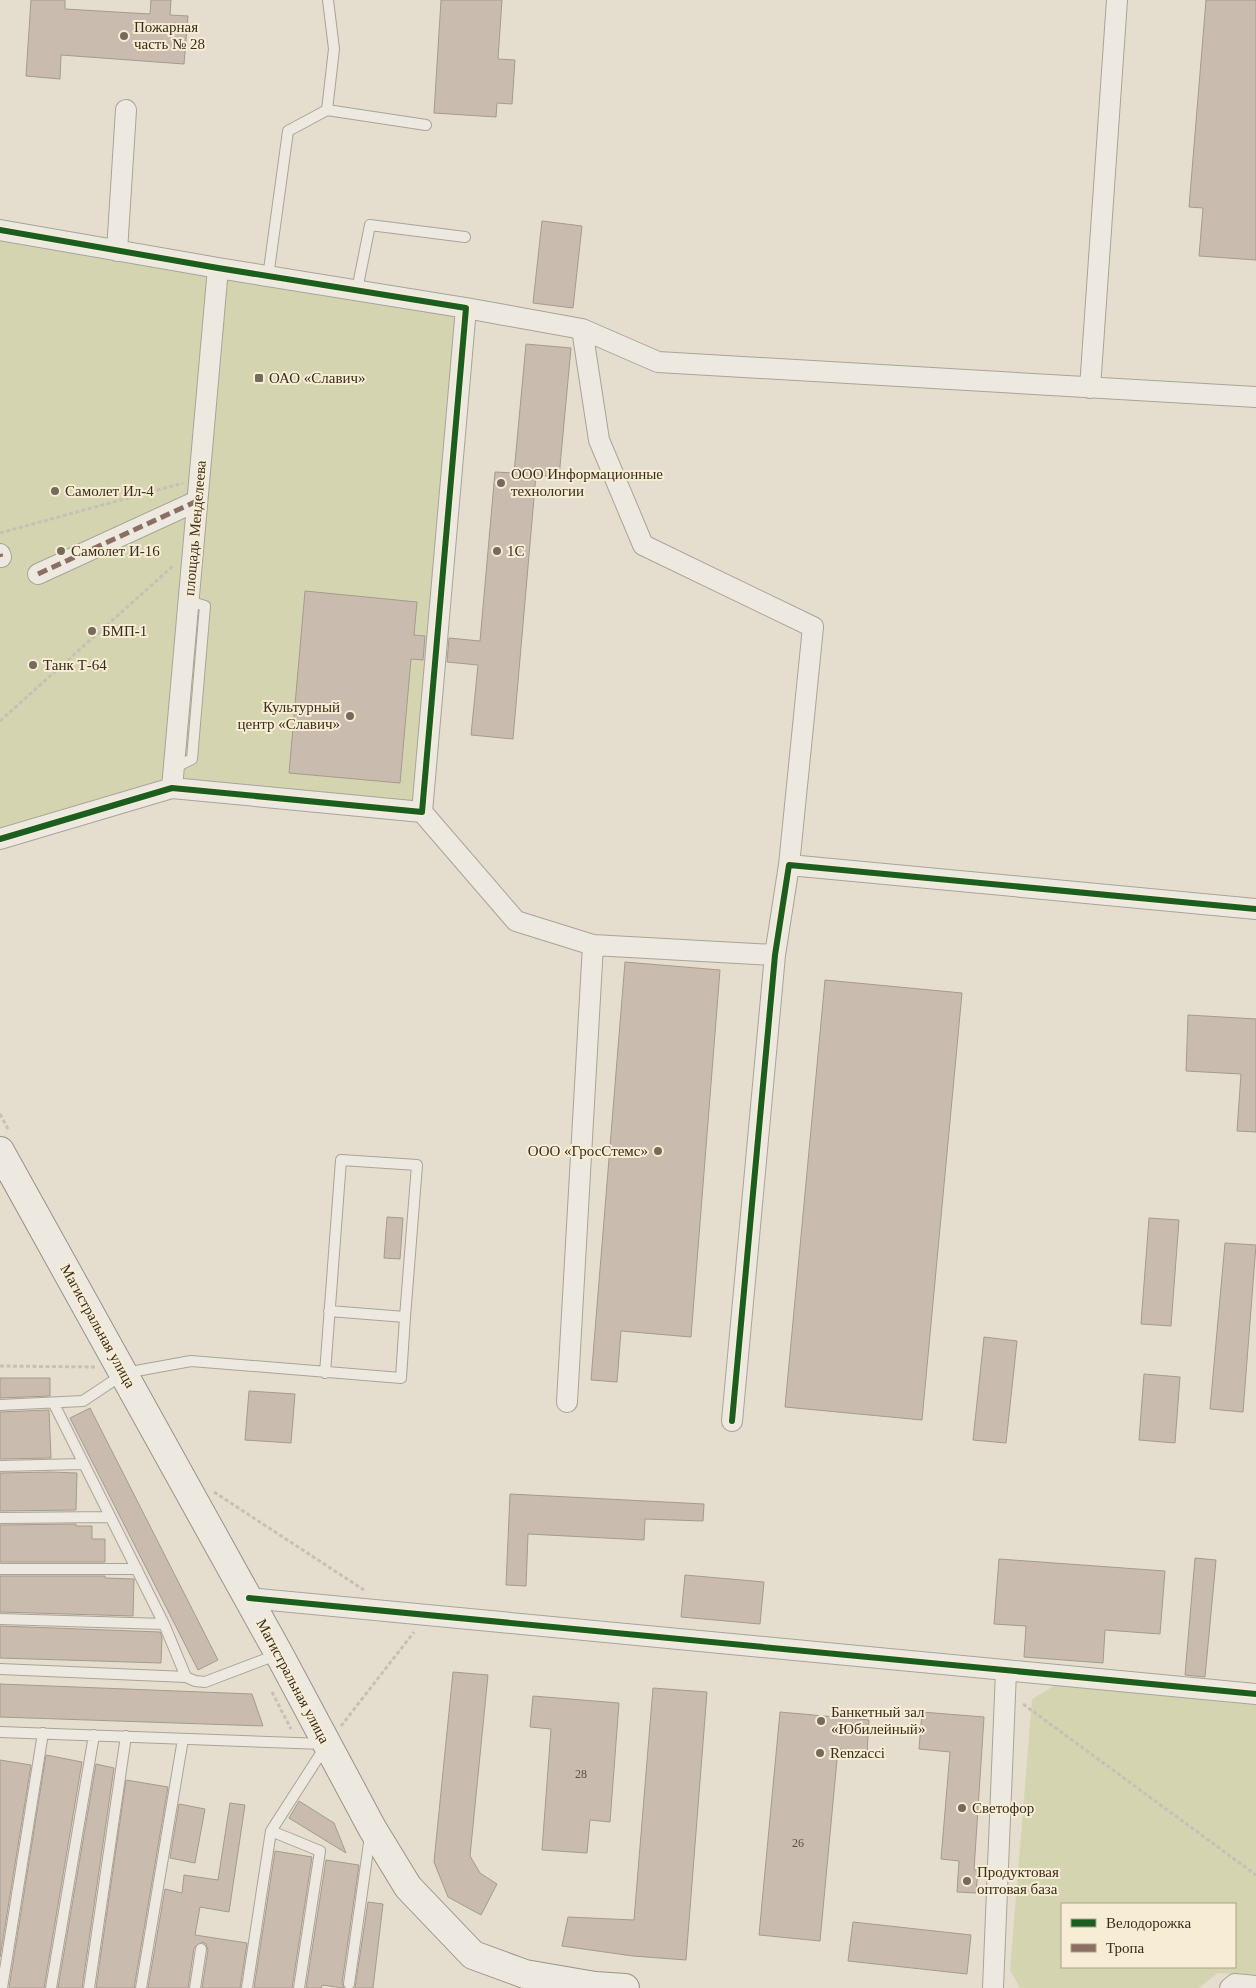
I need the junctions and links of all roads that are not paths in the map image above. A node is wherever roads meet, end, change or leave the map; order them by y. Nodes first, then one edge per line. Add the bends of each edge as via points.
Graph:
1 (328, 0) edge
2 (1117, 0) edge
3 (126, 110) dead end
4 (327, 110) junction
5 (426, 125) dead end
6 (0, 230) edge
7 (465, 237) dead end
8 (129, 256) junction
9 (218, 268) junction
10 (268, 277) junction
11 (357, 290) junction
12 (466, 308) junction
13 (582, 329) junction
14 (1090, 388) junction
15 (1256, 397) edge
16 (198, 501) junction
17 (38, 574) dead end
18 (172, 788) junction
19 (422, 812) junction
20 (0, 840) edge
21 (790, 865) junction
22 (1256, 909) edge
23 (593, 944) junction
24 (775, 955) junction
25 (0, 1151) edge
26 (329, 1311) junction
27 (405, 1317) junction
28 (116, 1370) junction
29 (325, 1372) junction
30 (567, 1402) dead end
31 (0, 1404) edge
32 (54, 1404) junction
33 (732, 1421) dead end
34 (84, 1464) junction
35 (0, 1466) edge
36 (110, 1517) junction
37 (0, 1518) edge
38 (0, 1569) edge
39 (137, 1569) junction
40 (248, 1598) junction
41 (0, 1619) edge
42 (164, 1624) junction
43 (280, 1654) junction
44 (0, 1669) edge
45 (1006, 1671) junction
46 (186, 1678) junction
47 (1256, 1694) edge
48 (0, 1732) edge
49 (43, 1733) junction
50 (94, 1735) junction
51 (126, 1736) junction
52 (183, 1738) junction
53 (327, 1744) junction
54 (372, 1828) junction
55 (271, 1832) junction
56 (201, 1949) dead end
57 (349, 1984) dead end
58 (1256, 1986) edge
59 (2, 1988) edge
60 (50, 1988) edge
61 (89, 1988) edge
62 (141, 1988) edge
63 (195, 1988) edge
64 (246, 1988) edge
65 (299, 1988) edge
66 (625, 1988) edge
67 (992, 1988) edge
68 (1230, 1988) edge

1 - 4 lane via 334,49
2 - 14 street
3 - 8 street
4 - 5 lane
4 - 10 lane via 288,131
6 - 8 street
7 - 11 lane via 370,225
8 - 9 street
9 - 10 street
9 - 16 street, площадь Менделеева via 198,444
10 - 11 street
11 - 12 street
12 - 13 street
12 - 19 street
13 - 14 street via 658,362
13 - 21 street via 599,440 644,545 814,628
14 - 15 street
16 - 17 street
16 - 18 street, площадь Менделеева
18 - 19 street
18 - 20 street
19 - 23 street via 516,921
21 - 22 street
21 - 24 street
23 - 24 street
23 - 30 street
24 - 33 street
25 - 28 main road, Магистральная улица
26 - 27 lane
26 - 27 lane via 341,1160 417,1165
26 - 29 lane
27 - 29 lane via 401,1378
28 - 29 lane via 190,1361
28 - 32 lane via 83,1401
28 - 40 main road, Магистральная улица
31 - 32 lane
32 - 34 lane
34 - 35 lane
34 - 36 lane
36 - 37 lane
36 - 39 lane
38 - 39 lane
39 - 42 lane
40 - 43 main road, Магистральная улица
40 - 45 street
41 - 42 lane
42 - 46 lane
43 - 46 lane via 205,1682
43 - 53 main road, Магистральная улица
44 - 46 lane
45 - 47 street
45 - 67 street
48 - 49 lane
49 - 50 lane
49 - 59 lane
50 - 51 lane
50 - 60 lane
51 - 52 lane
51 - 61 lane
52 - 53 lane
52 - 62 lane
53 - 54 main road, Магистральная улица
53 - 55 lane
54 - 57 lane
54 - 66 main road, Магистральная улица via 408,1887 473,1954 525,1974
55 - 64 lane
55 - 65 lane via 320,1851
56 - 63 lane
58 - 68 street via 1235,1984

